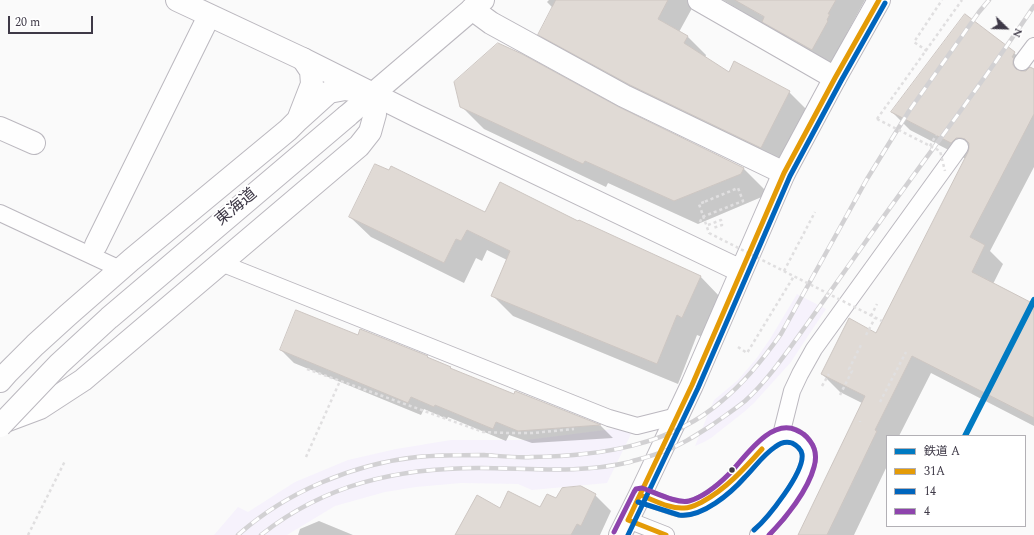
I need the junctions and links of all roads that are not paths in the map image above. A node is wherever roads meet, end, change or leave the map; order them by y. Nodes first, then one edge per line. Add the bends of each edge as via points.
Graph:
1 (177, 0) edge
2 (699, 0) edge
3 (879, 0) edge
4 (477, 5) edge
5 (209, 16) junction
6 (1034, 46) edge
7 (303, 59) junction
8 (1022, 62) dead end
9 (834, 78) junction
10 (373, 94) junction
11 (298, 120) junction
12 (0, 128) edge
13 (34, 143) dead end
14 (960, 147) dead end
15 (784, 173) junction
16 (0, 213) edge
17 (96, 245) dead end
18 (221, 262) junction
19 (120, 269) junction
20 (741, 271) junction
21 (0, 382) edge
22 (677, 416) junction
23 (0, 424) edge
24 (781, 435) junction
25 (640, 495) junction
26 (624, 527) edge
27 (666, 535) edge
28 (758, 535) edge

1 - 5 main road
2 - 9 main road
3 - 9 main road
4 - 10 main road, 東海道
4 - 15 main road via 491,23 624,96
5 - 7 main road
5 - 17 main road
6 - 8 lane
7 - 10 main road
7 - 11 main road via 310,71 312,84
9 - 15 main road
10 - 11 main road via 345,89 329,92
10 - 18 main road via 376,114 370,132 359,146
10 - 20 main road
10 - 23 main road, 東海道, bridge via 109,318
11 - 19 main road
12 - 13 main road
14 - 24 lane via 814,349 792,391
15 - 20 main road
16 - 19 lane
18 - 22 lane via 610,418 637,426
18 - 23 main road via 83,380 40,408
19 - 21 main road via 35,345
20 - 22 main road
22 - 25 main road
24 - 25 lane via 762,448 722,490 692,506 677,508
24 - 28 lane via 792,436 802,441 808,451 808,464 785,506
25 - 26 main road
26 - 27 lane

